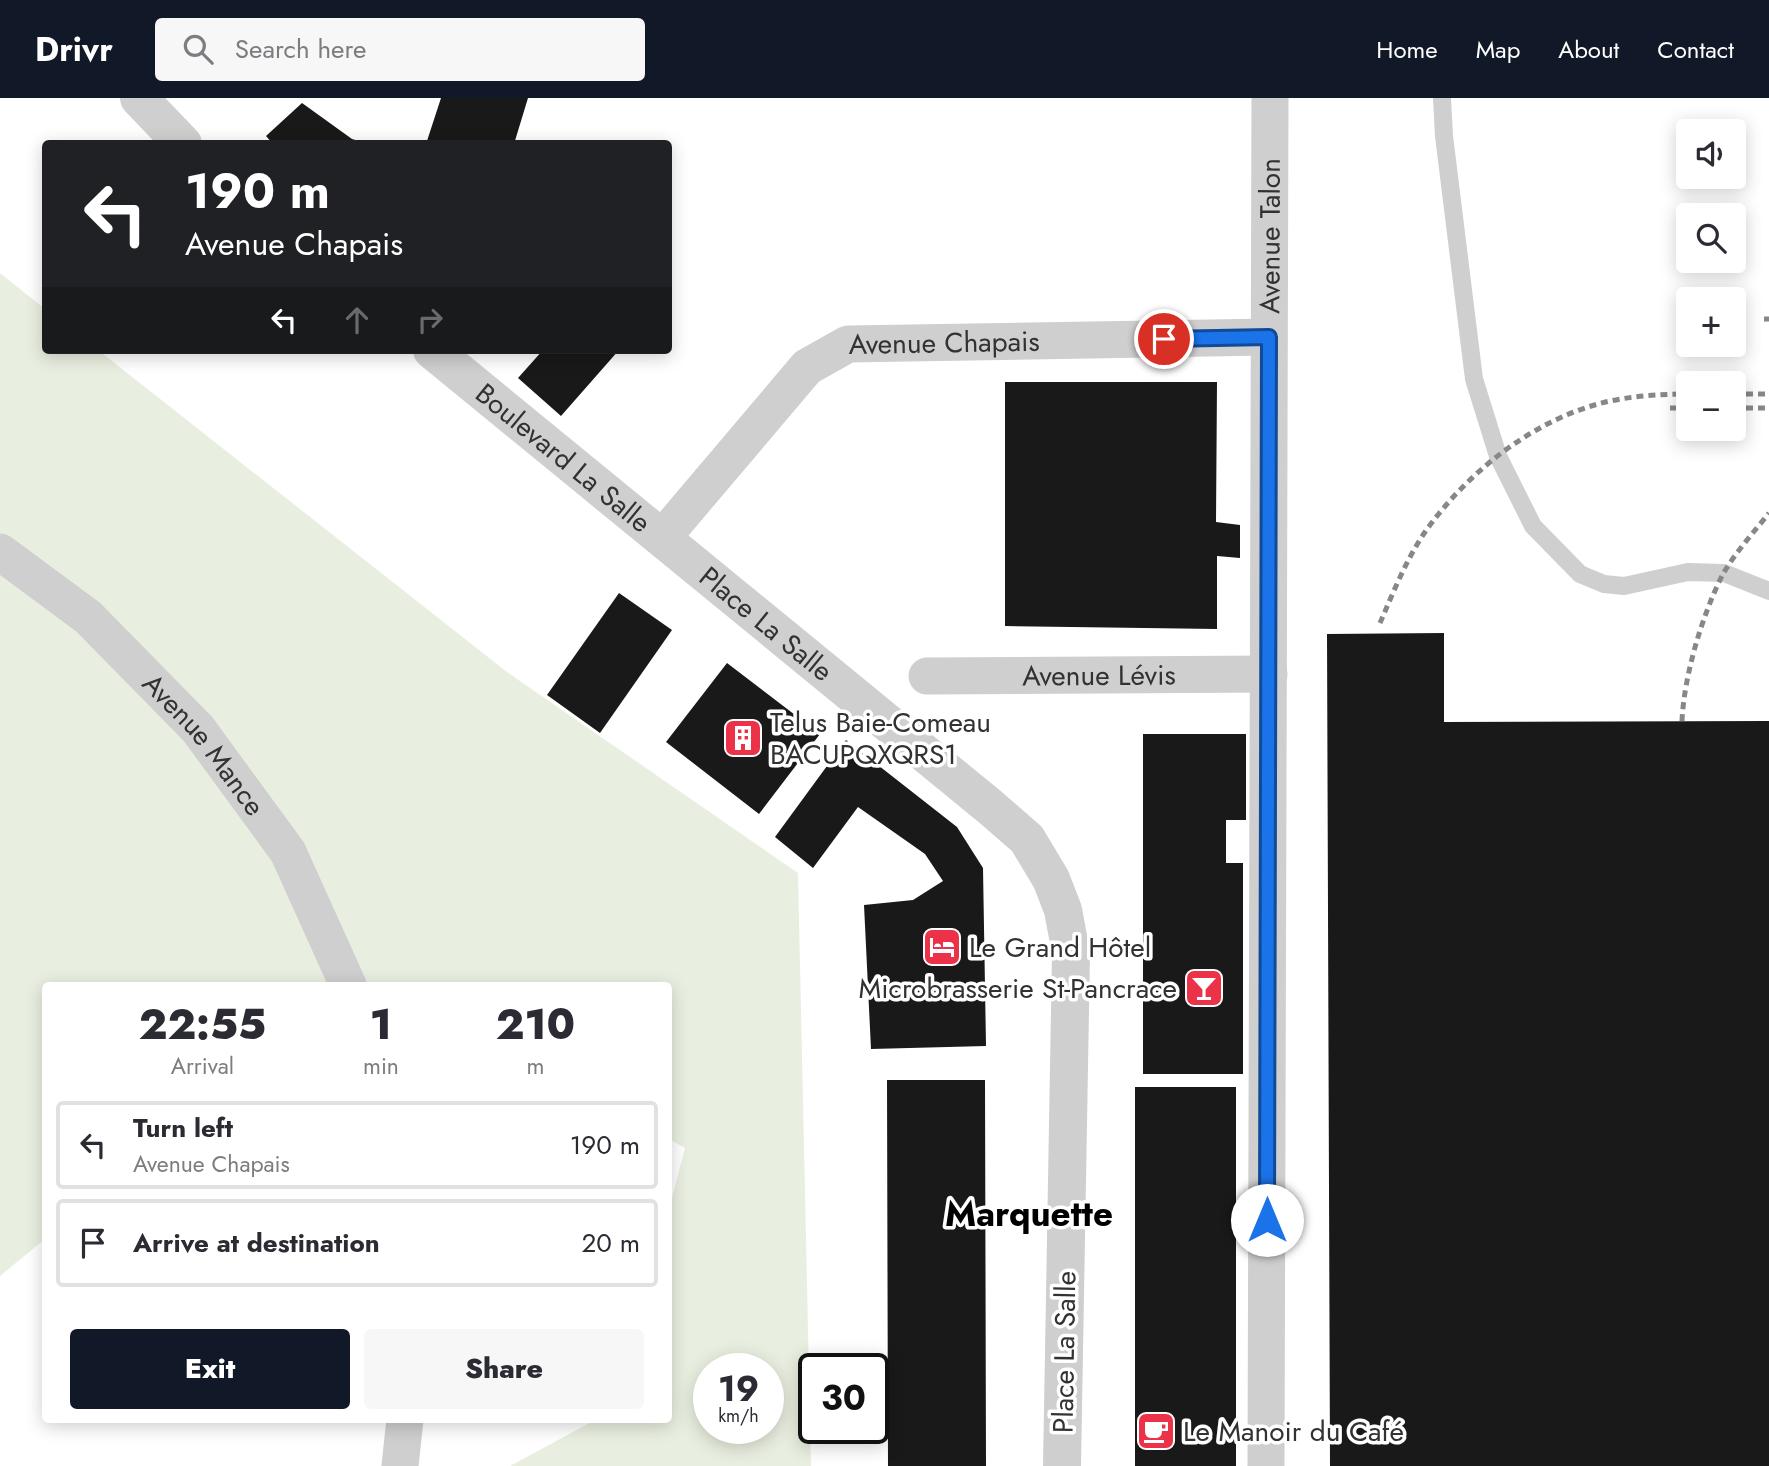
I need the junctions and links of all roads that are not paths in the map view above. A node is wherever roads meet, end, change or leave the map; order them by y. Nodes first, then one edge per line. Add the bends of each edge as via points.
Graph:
1 (139, 98) edge
2 (1270, 98) edge
3 (1442, 98) edge
4 (179, 140) edge
5 (1269, 337) junction
6 (437, 354) edge
7 (663, 537) junction
8 (0, 552) edge
9 (1769, 591) edge
10 (1269, 674) junction
11 (927, 676) dead end
12 (347, 982) edge
13 (405, 1423) edge
14 (400, 1466) edge
15 (1062, 1466) edge
16 (1266, 1466) edge

1 - 4 street
2 - 5 street, Avenue Talon
3 - 9 lane via 1474,379 1498,456 1533,526 1580,574 1604,584 1624,586 1688,572 1724,573
5 - 7 street, Avenue Chapais via 848,344 807,367
5 - 10 street, Avenue Talon
6 - 7 street, Boulevard La Salle
7 - 15 street, Place La Salle via 1027,839 1051,879 1071,953
8 - 12 street, Avenue Mance via 88,617 198,729 288,852
10 - 11 street, Avenue Lévis
10 - 16 street, Avenue Talon
13 - 14 street

